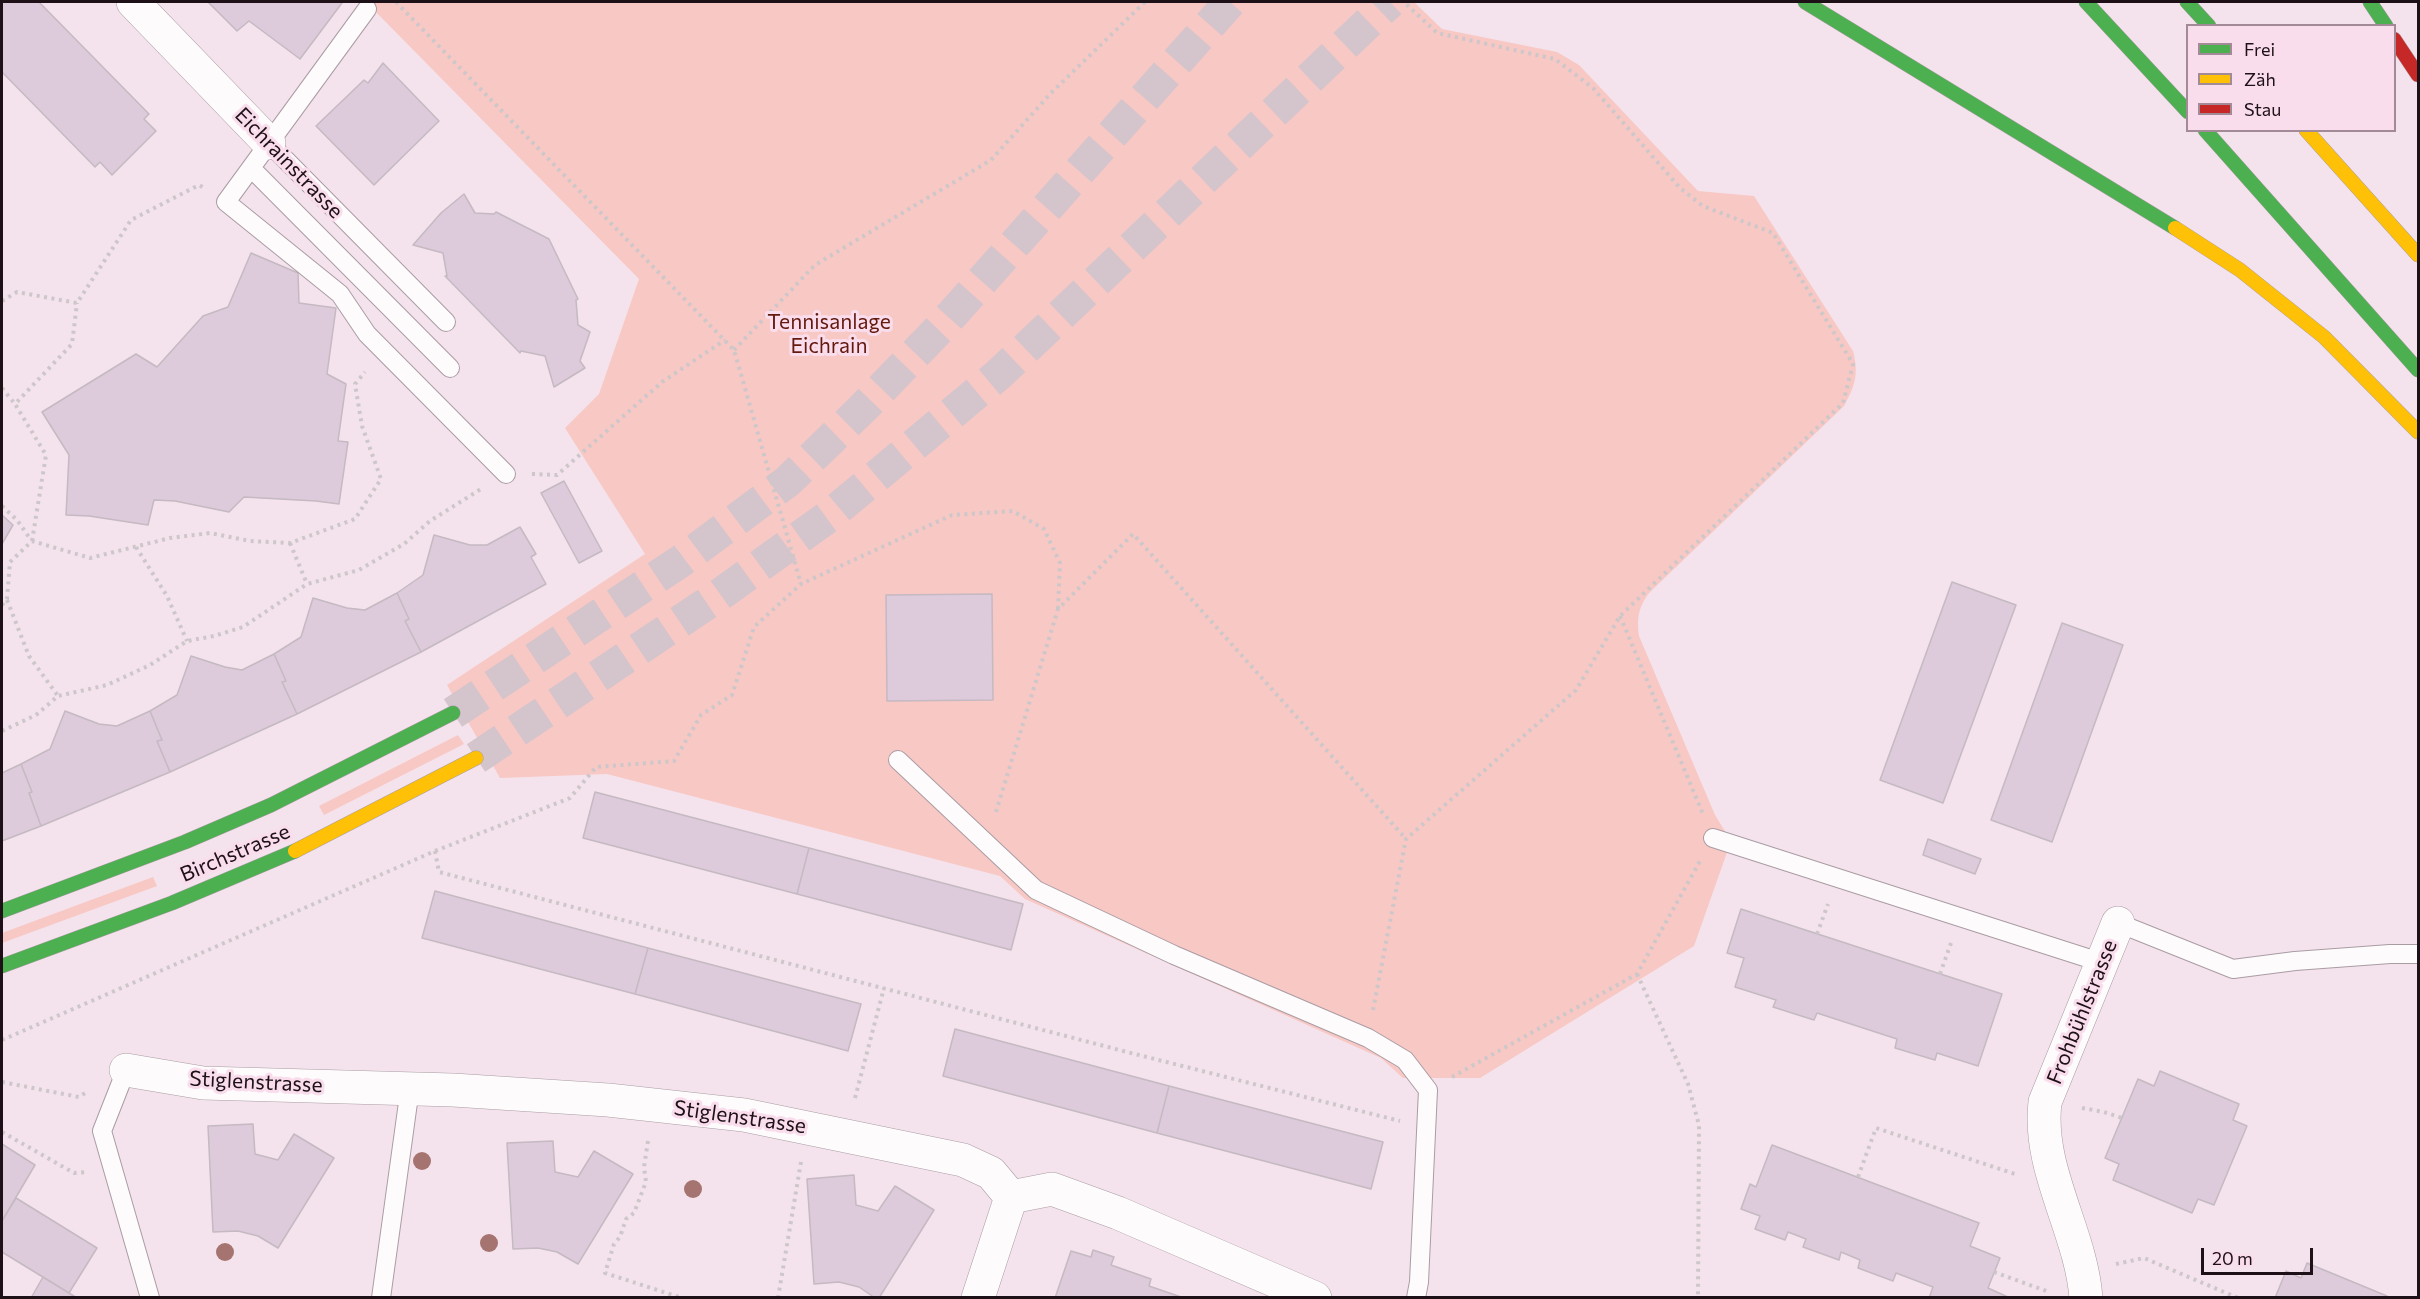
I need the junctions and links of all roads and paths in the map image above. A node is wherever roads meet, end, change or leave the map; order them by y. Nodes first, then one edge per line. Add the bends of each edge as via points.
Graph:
1 (134, 2) edge
2 (396, 2) edge
3 (1145, 2) edge
4 (1404, 2) edge
5 (1805, 2) edge
6 (2086, 2) edge
7 (2187, 2) edge
8 (2370, 2) edge
9 (367, 9) dead end
10 (2208, 24) edge
11 (2385, 24) edge
12 (2396, 42) edge
13 (2418, 75) edge
14 (2186, 111) edge
15 (2207, 132) edge
16 (2308, 132) edge
17 (260, 156) junction
18 (226, 202) junction
19 (2418, 255) edge
20 (2, 301) edge
21 (77, 303) junction
22 (446, 322) dead end
23 (724, 340) junction
24 (734, 350) junction
25 (384, 351) junction
26 (450, 368) dead end
27 (2418, 370) edge
28 (2, 388) edge
29 (15, 404) junction
30 (2418, 432) edge
31 (506, 474) junction
32 (2, 506) edge
33 (32, 541) junction
34 (290, 543) junction
35 (136, 547) junction
36 (307, 584) junction
37 (801, 584) junction
38 (7, 600) junction
39 (2, 605) edge
40 (1058, 609) junction
41 (1620, 616) junction
42 (187, 640) junction
43 (58, 696) junction
44 (453, 713) tunnel mouth
45 (2, 731) edge
46 (476, 758) tunnel mouth
47 (898, 760) dead end
48 (1713, 838) junction
49 (1406, 839) junction
50 (986, 844) junction
51 (435, 851) junction
52 (2, 911) edge
53 (2118, 923) joint
54 (2418, 954) edge
55 (2103, 963) junction
56 (2, 966) edge
57 (1636, 974) junction
58 (884, 988) junction
59 (1368, 1038) junction
60 (2, 1040) edge
61 (126, 1070) junction
62 (2, 1082) edge
63 (410, 1088) junction
64 (1428, 1090) junction
65 (855, 1098) dead end
66 (1427, 1128) junction
67 (2, 1132) edge
68 (649, 1136) dead end
69 (802, 1156) dead end
70 (112, 1168) junction
71 (2015, 1174) dead end
72 (1858, 1177) dead end
73 (1011, 1197) junction
74 (1994, 1272) dead end
75 (2084, 1284) edge
76 (2049, 1292) dead end
77 (150, 1298) edge
78 (381, 1298) edge
79 (682, 1298) edge
80 (778, 1298) edge
81 (978, 1298) edge
82 (1315, 1298) edge
83 (1416, 1298) edge
84 (1698, 1298) edge
85 (2238, 1298) edge

1 - 17 street, Eichrainstrasse
2 - 23 path
3 - 24 path via 1051,93 991,160 815,265
4 - 41 path via 1437,33 1554,59 1593,88 1680,188 1703,206 1773,233 1853,364 1843,403
5 - 30 main road via 2240,270 2324,337
6 - 14 main road
7 - 10 main road
8 - 11 main road
9 - 17 lane
12 - 13 main road
15 - 27 main road
16 - 19 main road
17 - 18 lane
17 - 22 lane, Eichrainstrasse
17 - 26 lane
18 - 21 path via 198,185 131,220
18 - 25 lane via 340,294 367,334
20 - 21 path via 17,292
21 - 29 path via 72,344
23 - 24 path
23 - 31 path via 662,382 557,475
24 - 37 path
25 - 31 lane
25 - 34 path via 355,384 362,426 381,479 355,519
28 - 29 path
29 - 33 path via 46,455
31 - 36 path via 359,570
32 - 33 path
33 - 35 path via 90,558
33 - 38 path via 10,562
34 - 35 path via 210,533
34 - 36 path
35 - 42 path via 167,596
36 - 42 path via 243,627
37 - 40 path via 952,515 1013,511 1044,529 1060,563
37 - 51 path via 754,627 732,695 701,716 674,761 596,767 570,798
38 - 39 path
38 - 43 path via 29,656
40 - 49 path via 1133,534
40 - 50 path
41 - 48 path
41 - 49 path via 1576,690
42 - 43 path via 150,665 107,685
43 - 45 path via 36,715
44 - 52 main road, Birchstrasse via 271,806 185,843
46 - 56 main road, Birchstrasse via 271,862
47 - 50 lane
48 - 55 lane
48 - 57 path
49 - 59 path
50 - 59 lane via 1036,890 1174,955
51 - 58 path via 439,872
51 - 60 path
53 - 54 lane, Frohbühlstrasse via 2233,969
53 - 55 street, Frohbühlstrasse
55 - 75 street, Frohbühlstrasse via 2045,1102 2043,1123 2046,1151
57 - 64 path
57 - 84 path via 1688,1084 1699,1125
58 - 65 path
58 - 66 path
59 - 64 lane via 1405,1060
61 - 62 path via 79,1097
61 - 63 street, Stiglenstrasse via 203,1083
61 - 70 lane via 102,1131
63 - 73 street, Stiglenstrasse via 608,1100 744,1115 963,1160 991,1173
63 - 78 lane
64 - 66 lane
66 - 83 lane
67 - 70 path via 74,1173
68 - 79 path via 646,1182 634,1213 626,1219 614,1244 605,1273
69 - 80 path
70 - 77 lane
71 - 72 path via 1876,1128
73 - 81 street
73 - 82 street via 1052,1189 1118,1213
74 - 76 path
75 - 85 path via 2144,1258

